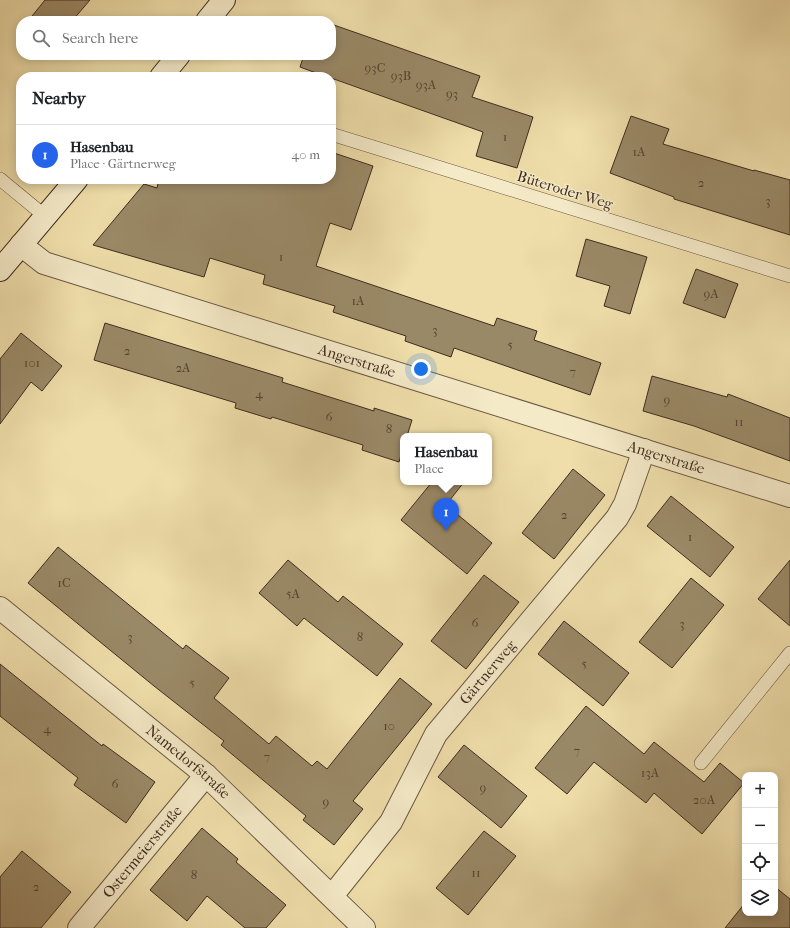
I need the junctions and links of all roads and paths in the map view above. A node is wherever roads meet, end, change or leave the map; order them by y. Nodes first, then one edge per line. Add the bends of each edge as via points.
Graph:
1 (224, 0) edge
2 (211, 16) edge
3 (336, 136) edge
4 (0, 179) edge
5 (73, 184) edge
6 (46, 217) junction
7 (21, 245) junction
8 (0, 270) edge
9 (790, 276) edge
10 (644, 450) junction
11 (790, 496) edge
12 (0, 608) edge
13 (790, 653) edge
14 (701, 764) dead end
15 (206, 775) junction
16 (332, 896) junction
17 (79, 928) edge
18 (364, 928) edge

1 - 2 street
3 - 9 lane, Büteroder Weg
4 - 6 lane
5 - 6 street
6 - 7 street
7 - 8 street
7 - 10 street, Angerstraße via 44,263
10 - 11 street, Angerstraße
10 - 16 street, Gärtnerweg via 625,504 617,518 436,734 391,822
12 - 15 street, Namedorfstraße
13 - 14 lane
15 - 16 street, Namedorfstraße
15 - 17 street, Ostermeierstraße
16 - 18 street, Namedorfstraße

